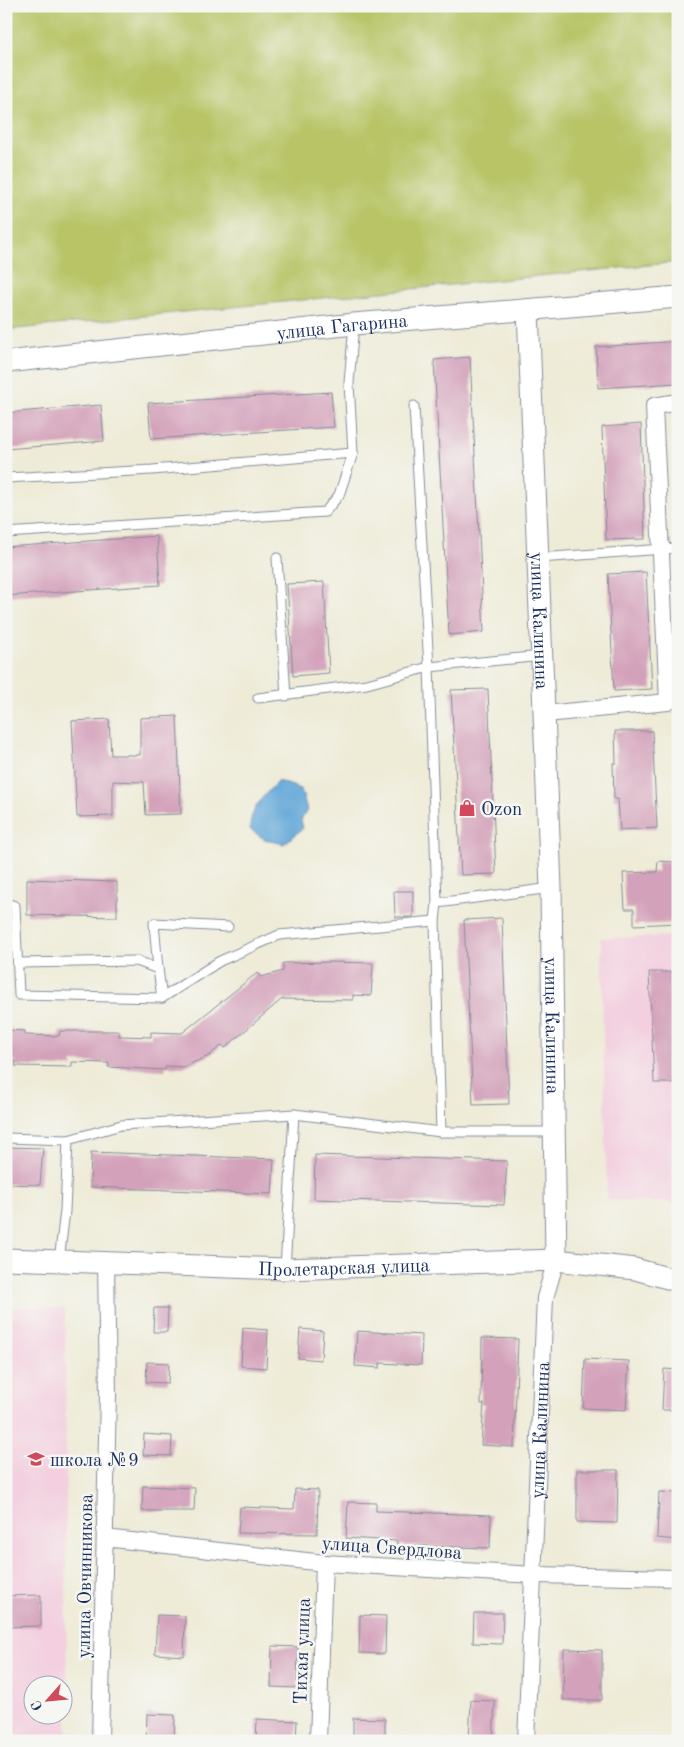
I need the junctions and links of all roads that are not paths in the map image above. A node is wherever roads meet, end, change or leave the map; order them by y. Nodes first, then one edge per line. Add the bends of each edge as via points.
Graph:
1 (678, 297) edge
2 (528, 310) junction
3 (354, 324) junction
4 (6, 362) edge
5 (678, 402) edge
6 (414, 406) dead end
7 (353, 453) junction
8 (6, 478) edge
9 (6, 533) edge
10 (678, 548) edge
11 (659, 549) junction
12 (277, 558) dead end
13 (539, 558) junction
14 (543, 656) junction
15 (429, 668) junction
16 (286, 696) junction
17 (258, 698) dead end
18 (673, 701) edge
19 (545, 714) junction
20 (551, 888) junction
21 (6, 902) edge
22 (437, 903) junction
23 (435, 921) junction
24 (228, 927) dead end
25 (18, 963) junction
26 (158, 969) junction
27 (162, 998) junction
28 (294, 1114) junction
29 (441, 1132) junction
30 (554, 1132) junction
31 (6, 1138) edge
32 (68, 1140) junction
33 (6, 1259) edge
34 (556, 1260) junction
35 (59, 1261) junction
36 (106, 1262) junction
37 (285, 1269) junction
38 (678, 1281) edge
39 (105, 1538) junction
40 (324, 1563) junction
41 (535, 1576) junction
42 (678, 1578) edge
43 (100, 1741) edge
44 (318, 1741) edge
45 (526, 1741) edge

1 - 2 street, улица Гагарина
2 - 3 street, улица Гагарина
2 - 13 street, улица Калинина
3 - 4 street, улица Гагарина
3 - 7 lane via 349,384
5 - 11 street via 654,406
6 - 15 lane
7 - 8 lane via 152,470
7 - 9 lane via 338,495 325,512
10 - 11 lane
11 - 13 lane
11 - 18 street
12 - 16 lane
13 - 14 street, улица Калинина
14 - 15 lane
14 - 19 street, улица Калинина
15 - 16 lane via 367,684
15 - 22 lane
16 - 17 lane
18 - 19 street
19 - 20 street, улица Калинина
20 - 22 lane
20 - 30 street, улица Калинина
21 - 25 lane via 15,906
22 - 23 lane
23 - 27 lane via 279,935 220,961
23 - 29 lane
24 - 26 lane via 154,923
25 - 26 lane via 137,962
25 - 27 lane via 19,995
26 - 27 lane
28 - 29 lane
28 - 32 lane via 121,1125
28 - 37 lane
29 - 30 lane
30 - 34 street, улица Калинина
31 - 32 lane
32 - 35 lane
33 - 35 street, Пролетарская улица
34 - 37 street, Пролетарская улица
34 - 38 street, Пролетарская улица via 635,1269
34 - 41 street, улица Калинина via 545,1298
35 - 36 street, Пролетарская улица
36 - 37 street, Пролетарская улица
36 - 39 street, улица Овчинникова
39 - 40 street, улица Свердлова
39 - 43 street, улица Овчинникова
40 - 41 street, улица Свердлова
40 - 44 street, Тихая улица
41 - 42 street, улица Свердлова
41 - 45 street, улица Калинина

